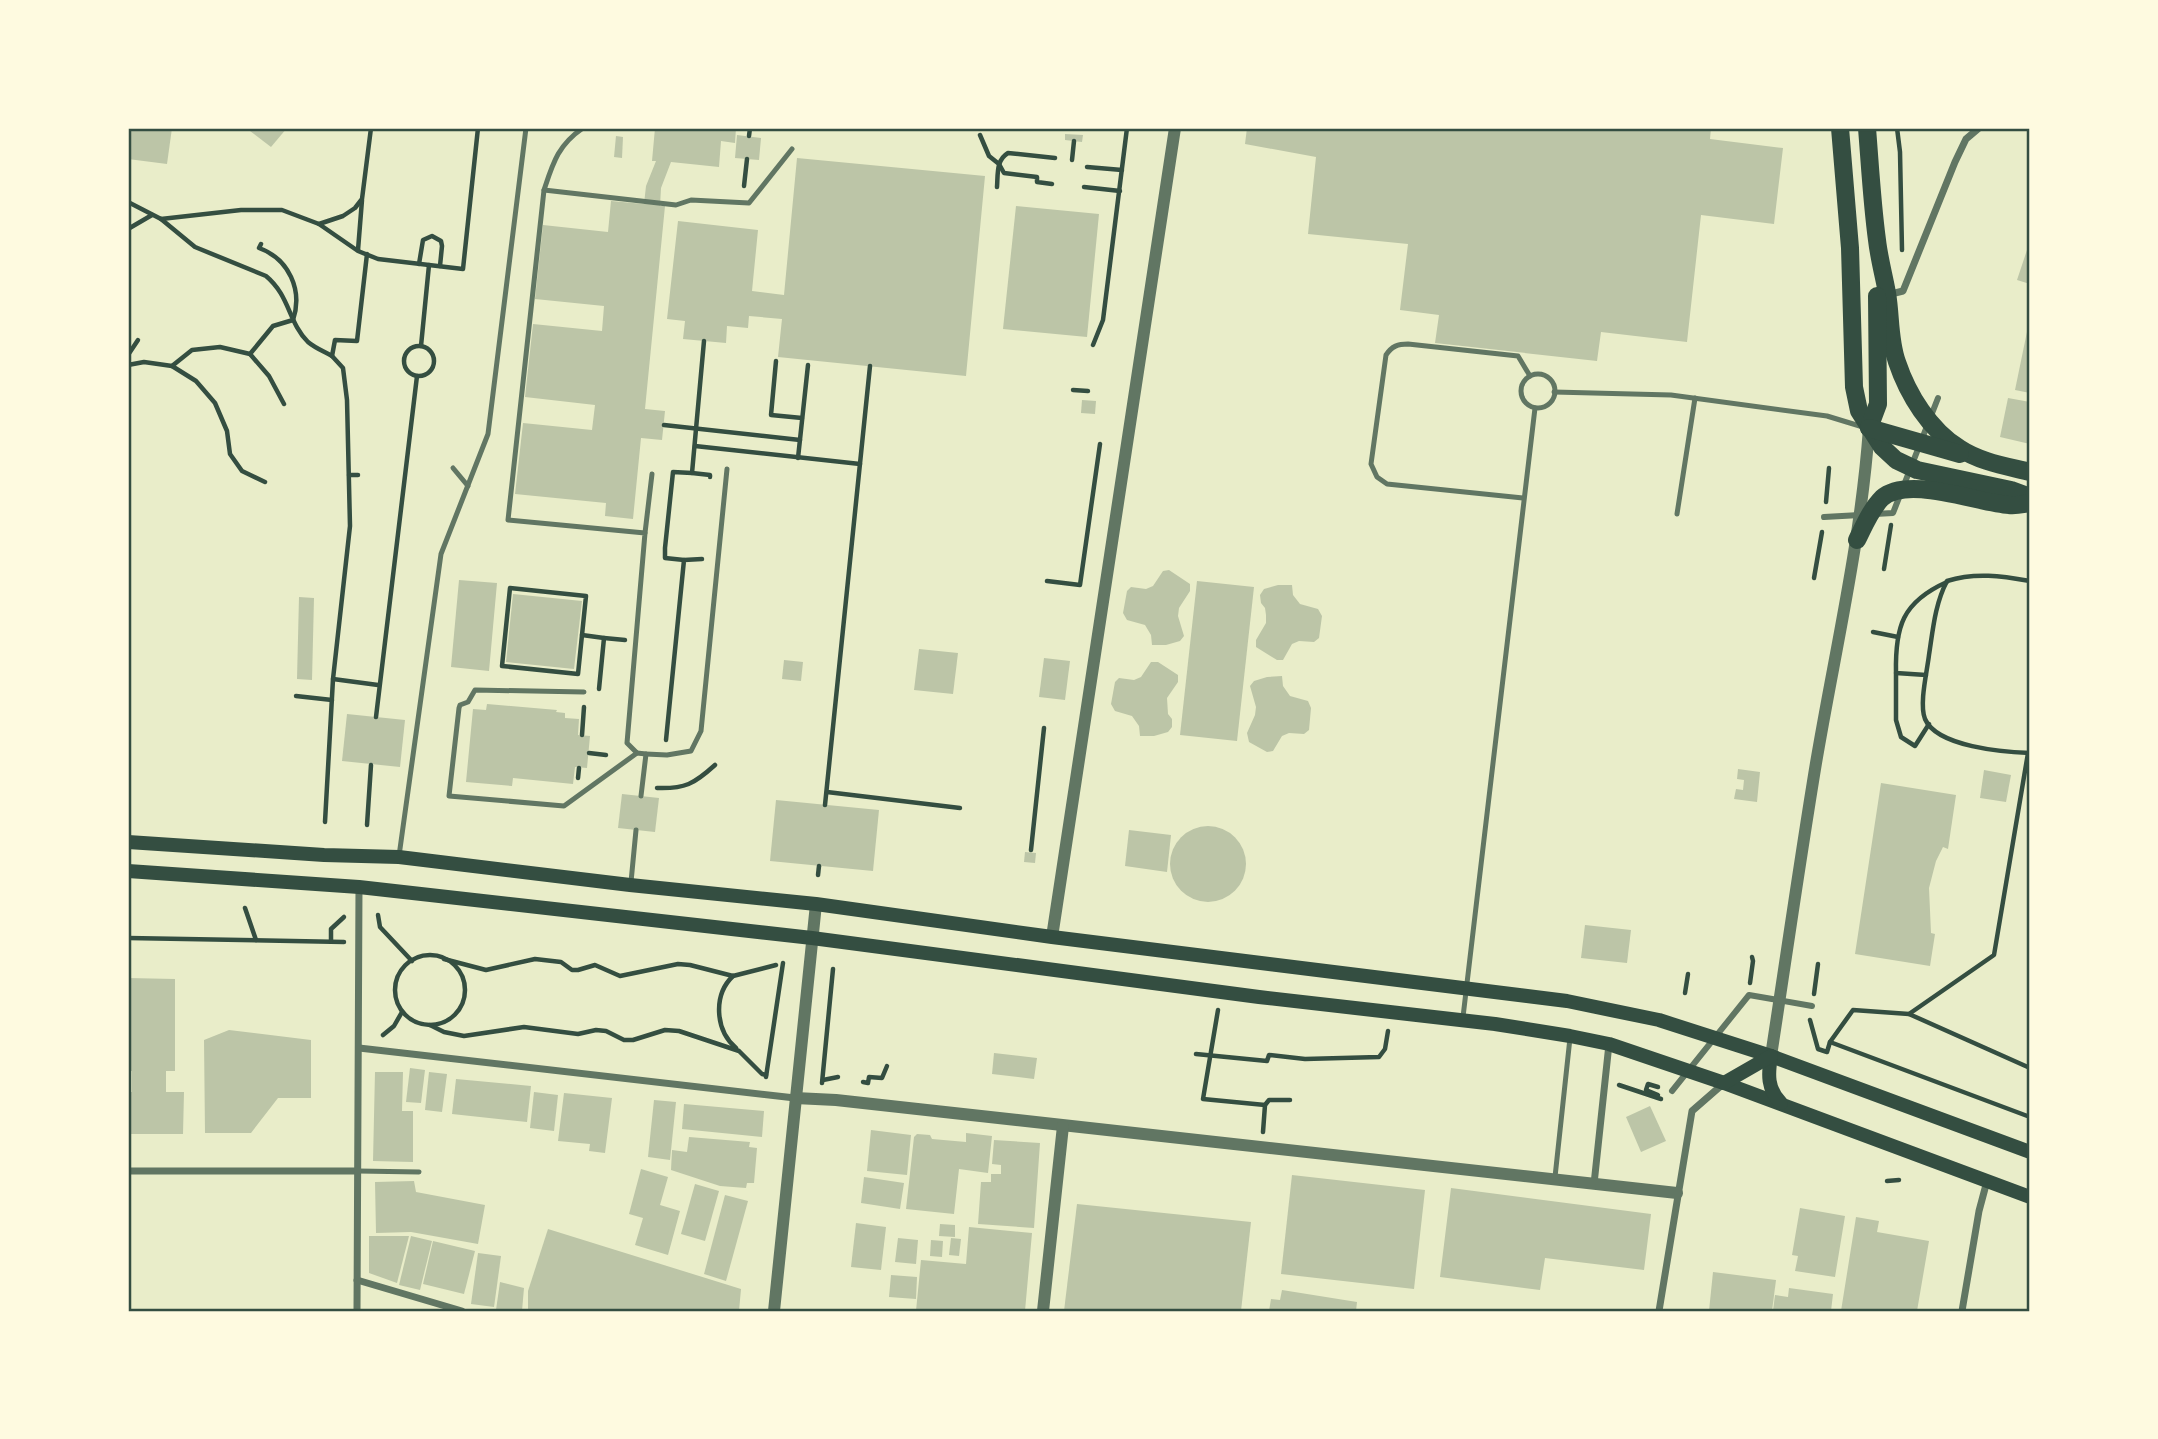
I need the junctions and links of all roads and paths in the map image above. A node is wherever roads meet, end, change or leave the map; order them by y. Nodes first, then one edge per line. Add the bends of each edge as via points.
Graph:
1 (371, 128) edge
2 (478, 128) edge
3 (526, 128) edge
4 (583, 128) edge
5 (750, 128) edge
6 (1127, 128) edge
7 (1175, 128) edge
8 (1840, 128) edge
9 (1867, 128) edge
10 (1897, 128) edge
11 (1979, 128) edge
12 (980, 135) dead end
13 (749, 136) dead end
14 (1074, 141) dead end
15 (1035, 147) dead end
16 (792, 149) dead end
17 (1034, 156) junction
18 (1055, 158) dead end
19 (1072, 160) dead end
20 (999, 164) junction
21 (1087, 167) dead end
22 (1122, 170) junction
23 (1052, 184) dead end
24 (997, 187) dead end
25 (1084, 187) dead end
26 (544, 190) junction
27 (1120, 191) junction
28 (362, 199) junction
29 (128, 202) edge
30 (153, 215) junction
31 (161, 219) junction
32 (320, 224) junction
33 (128, 229) edge
34 (1877, 243) junction
35 (261, 244) dead end
36 (358, 251) junction
37 (367, 254) junction
38 (419, 264) junction
39 (429, 265) junction
40 (440, 266) junction
41 (1895, 293) junction
42 (293, 320) junction
43 (138, 340) dead end
44 (704, 341) dead end
45 (1093, 345) dead end
46 (421, 346) junction
47 (250, 354) junction
48 (128, 355) edge
49 (332, 356) junction
50 (776, 361) dead end
51 (128, 365) edge
52 (808, 365) dead end
53 (172, 366) junction
54 (870, 366) dead end
55 (417, 376) junction
56 (1530, 376) junction
57 (1073, 390) dead end
58 (1088, 391) dead end
59 (1554, 392) junction
60 (1695, 398) junction
61 (1938, 398) dead end
62 (284, 404) dead end
63 (1535, 408) junction
64 (802, 418) junction
65 (664, 425) dead end
66 (1869, 428) junction
67 (696, 429) junction
68 (800, 440) junction
69 (1100, 444) dead end
70 (695, 446) junction
71 (798, 458) junction
72 (1987, 461) junction
73 (860, 464) junction
74 (453, 468) dead end
75 (727, 468) dead end
76 (1829, 468) dead end
77 (2030, 472) edge
78 (692, 473) junction
79 (652, 474) dead end
80 (349, 475) junction
81 (358, 475) dead end
82 (265, 482) dead end
83 (468, 486) junction
84 (709, 487) dead end
85 (2030, 497) edge
86 (1523, 499) junction
87 (2030, 503) edge
88 (1893, 513) junction
89 (1677, 514) dead end
90 (1825, 517) junction
91 (645, 533) junction
92 (1857, 540) junction
93 (703, 551) dead end
94 (684, 560) junction
95 (1884, 569) dead end
96 (1814, 578) dead end
97 (1046, 581) dead end
98 (2030, 581) edge
99 (1947, 582) junction
100 (1873, 632) dead end
101 (582, 635) junction
102 (1898, 637) junction
103 (604, 638) junction
104 (617, 639) dead end
105 (1896, 673) junction
106 (1926, 675) junction
107 (333, 680) junction
108 (378, 685) junction
109 (584, 692) dead end
110 (598, 693) dead end
111 (296, 696) dead end
112 (332, 700) junction
113 (584, 707) dead end
114 (376, 717) dead end
115 (1929, 724) junction
116 (1044, 728) dead end
117 (582, 735) dead end
118 (589, 753) dead end
119 (637, 753) junction
120 (2029, 753) edge
121 (646, 754) junction
122 (606, 755) dead end
123 (664, 755) junction
124 (371, 765) dead end
125 (715, 765) dead end
126 (658, 788) dead end
127 (827, 792) junction
128 (641, 796) dead end
129 (825, 805) dead end
130 (960, 808) dead end
131 (325, 822) dead end
132 (368, 825) dead end
133 (636, 830) dead end
134 (128, 842) edge
135 (1031, 847) dead end
136 (399, 857) junction
137 (819, 866) dead end
138 (128, 871) edge
139 (818, 875) dead end
140 (630, 885) junction
141 (359, 887) junction
142 (816, 904) junction
143 (246, 908) dead end
144 (378, 915) dead end
145 (344, 917) dead end
146 (1052, 937) junction
147 (128, 938) edge
148 (812, 938) junction
149 (256, 940) junction
150 (331, 941) junction
151 (344, 942) dead end
152 (1752, 957) dead end
153 (444, 959) junction
154 (412, 961) junction
155 (783, 963) dead end
156 (1818, 964) dead end
157 (776, 965) dead end
158 (1688, 974) dead end
159 (733, 976) junction
160 (839, 977) dead end
161 (1467, 988) junction
162 (1685, 993) dead end
163 (1749, 995) junction
164 (1812, 1006) joint
165 (1231, 1010) dead end
166 (402, 1012) junction
167 (1909, 1014) junction
168 (1463, 1020) junction
169 (1810, 1022) dead end
170 (430, 1026) junction
171 (1375, 1030) dead end
172 (1388, 1031) junction
173 (1401, 1033) dead end
174 (1570, 1037) junction
175 (1830, 1042) junction
176 (1609, 1044) junction
177 (359, 1048) junction
178 (376, 1050) junction
179 (739, 1051) junction
180 (1196, 1054) dead end
181 (1210, 1056) junction
182 (1771, 1056) junction
183 (887, 1066) dead end
184 (2030, 1068) edge
185 (766, 1075) junction
186 (838, 1077) dead end
187 (822, 1080) junction
188 (1605, 1080) junction
189 (854, 1081) dead end
190 (1724, 1083) junction
191 (822, 1087) dead end
192 (1672, 1091) dead end
193 (769, 1095) junction
194 (795, 1098) junction
195 (1290, 1101) dead end
196 (1665, 1101) dead end
197 (1783, 1104) junction
198 (1265, 1105) junction
199 (2030, 1117) edge
200 (1063, 1126) junction
201 (1261, 1147) junction
202 (2030, 1152) edge
203 (128, 1171) edge
204 (358, 1171) junction
205 (419, 1172) dead end
206 (1899, 1180) dead end
207 (1555, 1181) junction
208 (1887, 1181) dead end
209 (1987, 1181) junction
210 (1594, 1184) junction
211 (1678, 1193) junction
212 (2030, 1198) edge
213 (358, 1280) junction
214 (357, 1311) edge
215 (462, 1311) edge
216 (774, 1311) edge
217 (1043, 1311) edge
218 (1660, 1311) edge
219 (1962, 1311) edge

1 - 28 path
2 - 40 path via 463,269
3 - 83 lane via 488,435
4 - 26 lane via 569,137 555,157
5 - 13 path
6 - 22 path
7 - 146 street
8 - 66 main road via 1850,247 1854,387 1859,411
9 - 34 main road
10 - 41 path
11 - 41 street via 1966,139
12 - 20 path via 989,156
14 - 19 path
15 - 17 path
16 - 26 lane via 749,203 691,200 676,205
17 - 18 path
17 - 20 path via 1008,153
20 - 23 path via 1004,173
20 - 24 path
21 - 22 path
22 - 27 path
25 - 27 path
26 - 91 lane via 508,520
27 - 45 path via 1104,320
28 - 32 path via 343,216
28 - 36 path
29 - 30 path
30 - 31 path
30 - 33 path
31 - 32 path via 282,210
31 - 42 path via 195,247 266,276 286,300
32 - 36 path
34 - 41 main road
34 - 66 main road via 1878,404
35 - 42 path via 259,248 289,272 297,292
36 - 37 path
37 - 38 path
37 - 49 path via 357,341 335,340
38 - 39 path
38 - 40 path via 423,240 432,236 441,240
39 - 40 path
39 - 46 path
41 - 72 main road via 1896,361 1916,402 1942,435
42 - 47 path via 273,326
42 - 49 path via 309,342
43 - 48 path
44 - 67 path
46 - 55 path via 405,355 406,368
46 - 55 path via 431,351 434,363 428,373
47 - 53 path via 220,347 192,350
47 - 62 path via 262,365
49 - 80 path via 343,368
50 - 64 path via 771,415
51 - 53 path
52 - 64 path
53 - 82 path via 196,382 215,403 227,431 230,454 242,471
54 - 73 path
55 - 108 path
56 - 59 lane via 1548,378
56 - 63 lane via 1521,394
56 - 86 lane via 1518,356 1398,344 1386,355 1371,464 1387,484
57 - 58 path
59 - 60 lane
59 - 63 lane via 1548,404
60 - 66 lane via 1827,416
60 - 89 lane
61 - 88 street
63 - 86 lane
64 - 68 path
65 - 67 path
66 - 72 main road
66 - 85 main road via 1896,460 1917,470
66 - 92 street
67 - 68 path
67 - 70 path
68 - 71 path
69 - 97 path via 1080,585
70 - 71 path
70 - 78 path
71 - 73 path
72 - 77 main road
73 - 127 path
74 - 83 lane
75 - 123 lane via 701,731 691,751
76 - 90 path
78 - 84 path via 710,475
78 - 94 path via 673,472 664,558
79 - 91 lane
80 - 81 path
80 - 107 path via 350,526
83 - 136 lane via 441,554
86 - 161 lane
87 - 92 main road via 2010,505 1931,491 1894,491 1876,505
88 - 90 street
88 - 95 path
90 - 96 path
91 - 119 lane via 627,743
92 - 182 street via 1816,763
93 - 94 path via 702,561
94 - 123 path
98 - 99 path via 1978,575
99 - 102 path via 1917,599 1902,618
99 - 106 path via 1938,599
100 - 102 path
101 - 101 path via 586,596 509,588 502,666 578,674
101 - 103 path
102 - 105 path
103 - 104 path
103 - 110 path
105 - 106 path
105 - 115 path via 1896,720 1901,737 1915,746
106 - 115 path via 1923,701
107 - 108 path
107 - 112 path
108 - 114 path
109 - 119 lane via 475,690 459,708 449,796 564,806
111 - 112 path
112 - 131 path
113 - 117 path
115 - 120 path via 1951,741
116 - 135 path
118 - 122 path
119 - 121 lane
120 - 167 path via 1994,955
121 - 123 lane
121 - 128 lane
124 - 132 path
125 - 126 path via 687,786
127 - 129 path
127 - 130 path
133 - 140 lane
134 - 136 main road
136 - 140 main road
137 - 139 path
138 - 141 main road
140 - 142 main road
141 - 148 main road
141 - 177 street
142 - 146 main road
142 - 148 street
143 - 149 path
144 - 154 path via 380,927
145 - 150 path via 331,929
146 - 161 main road
147 - 149 path
148 - 168 main road
148 - 194 street
149 - 150 path
150 - 151 path
152 - 163 path
153 - 154 path via 428,955
153 - 159 path via 486,970 546,960 561,962 572,970 596,965 620,976 678,964
153 - 170 path via 457,968 464,996 455,1015
154 - 166 path via 395,985
155 - 185 path
156 - 164 path
157 - 159 path
158 - 162 path
159 - 179 path via 725,983 718,1009 724,1034
160 - 187 path via 833,969
161 - 168 lane
161 - 182 main road via 1567,1001 1659,1020
163 - 164 street
163 - 192 street
165 - 181 path via 1218,1009
166 - 170 path
166 - 178 path
167 - 175 path via 1853,1010
167 - 184 path
168 - 174 main road
169 - 175 path via 1818,1049 1827,1052
170 - 179 path via 464,1036 524,1027 578,1034 596,1030 624,1040 666,1030
171 - 172 path
172 - 173 path
172 - 181 path via 1379,1057 1269,1055 1267,1061
174 - 176 main road
174 - 207 lane
175 - 199 path
176 - 188 street
176 - 190 main road
177 - 178 street
177 - 204 street
178 - 193 street
179 - 185 path
180 - 181 path
181 - 198 path via 1203,1099
182 - 190 main road
182 - 197 main road via 1769,1082
182 - 202 main road
183 - 189 path via 882,1078
185 - 193 path
186 - 187 path
187 - 191 path
188 - 196 path
188 - 210 street
190 - 197 main road
190 - 211 street via 1692,1111
193 - 194 street
194 - 200 street
194 - 216 street
195 - 198 path via 1269,1100
197 - 209 main road
198 - 201 path
200 - 201 street
200 - 217 street
201 - 207 street
203 - 204 street
204 - 205 lane
204 - 213 street
206 - 208 path
207 - 210 street
209 - 212 main road
209 - 219 street
210 - 211 street
211 - 218 street
213 - 214 street
213 - 215 street

